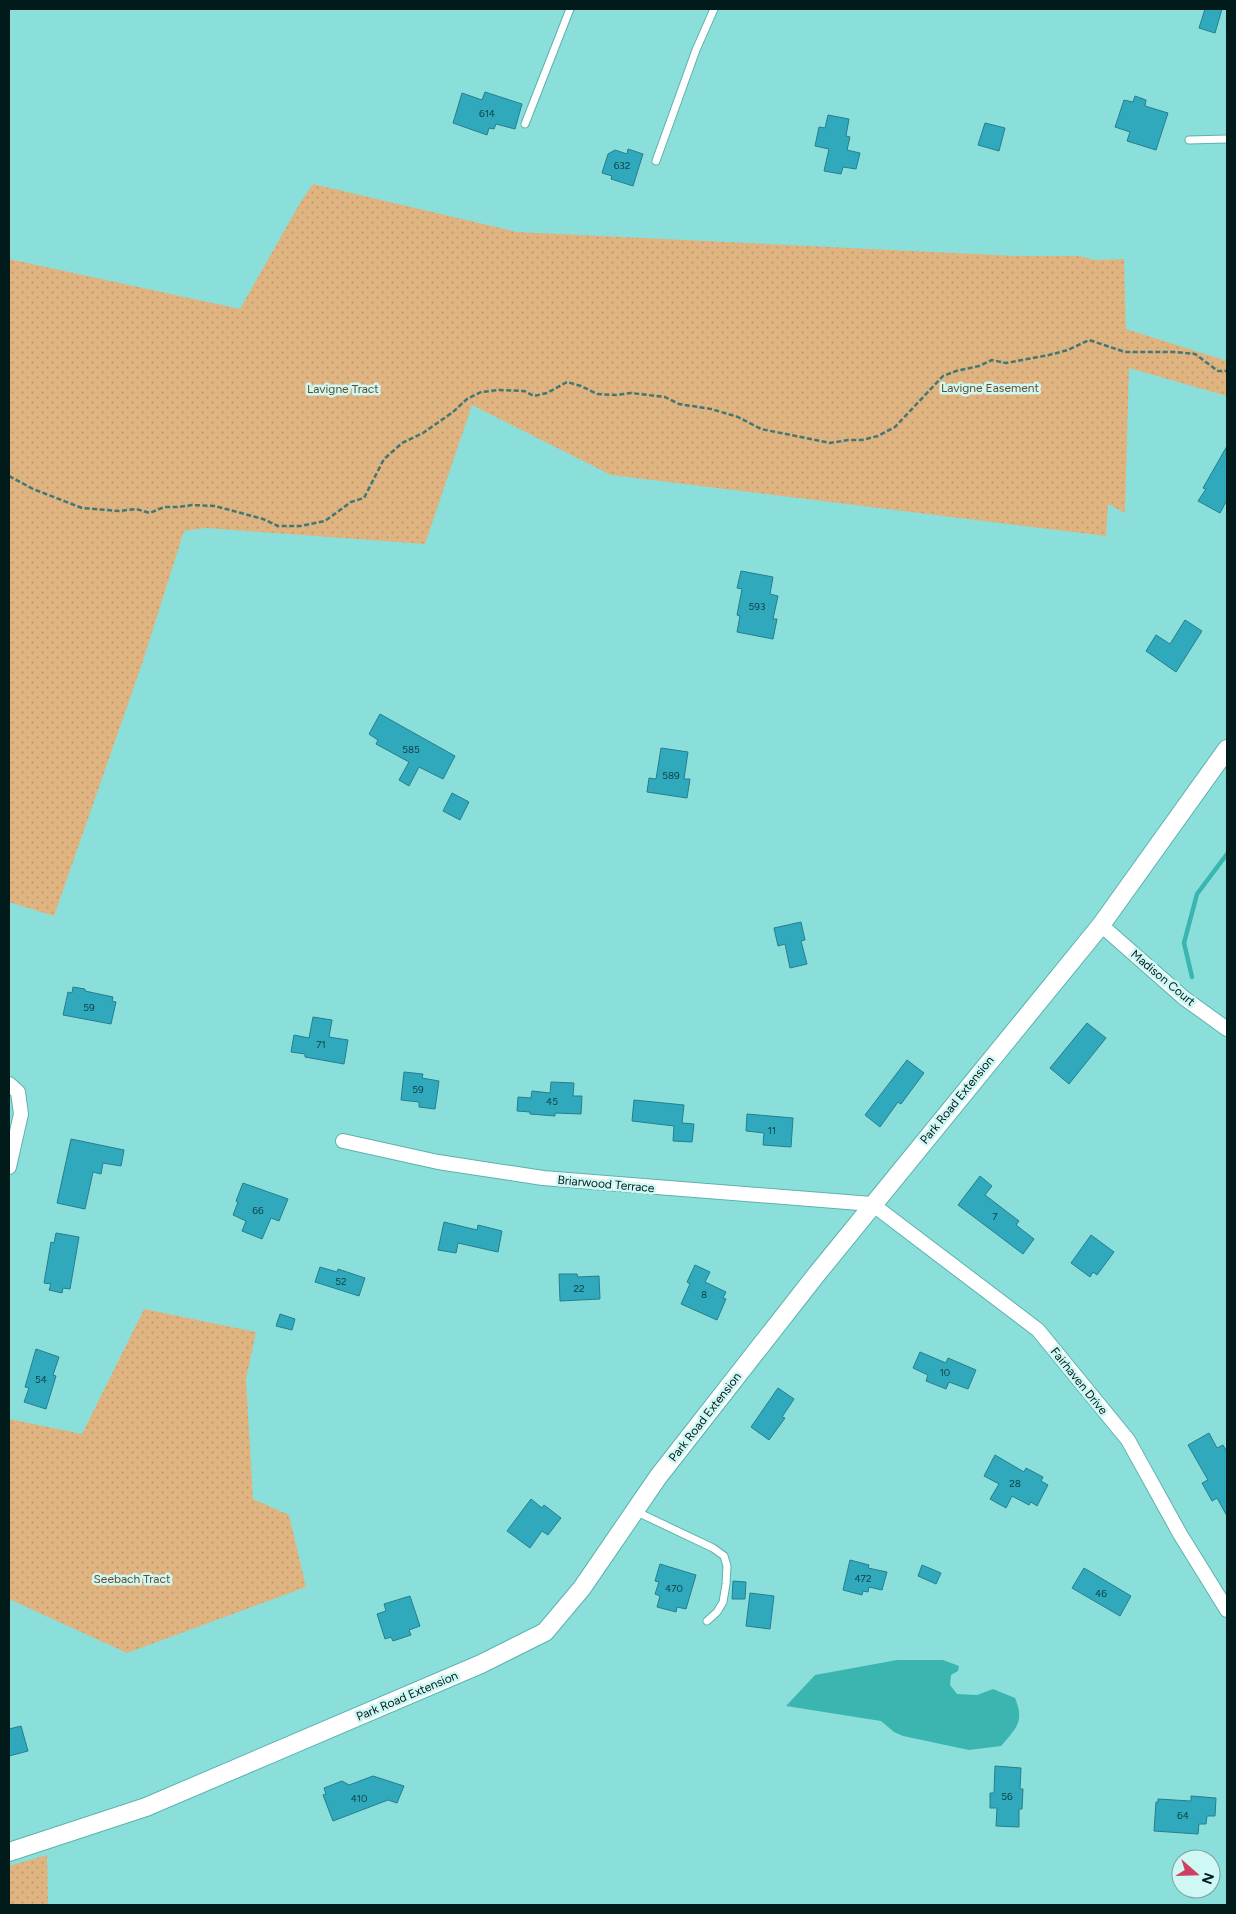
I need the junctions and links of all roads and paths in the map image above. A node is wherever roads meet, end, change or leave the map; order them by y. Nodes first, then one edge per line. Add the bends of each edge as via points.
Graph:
1 (570, 9) edge
2 (714, 9) edge
3 (526, 124) dead end
4 (1227, 139) edge
5 (1189, 140) dead end
6 (656, 161) dead end
7 (1227, 372) edge
8 (9, 476) edge
9 (1227, 749) edge
10 (1101, 925) junction
11 (1227, 1029) edge
12 (13, 1088) edge
13 (343, 1140) dead end
14 (9, 1166) edge
15 (872, 1204) junction
16 (635, 1511) junction
17 (1227, 1610) edge
18 (707, 1621) dead end
19 (9, 1852) edge

1 - 3 lane
2 - 6 lane
4 - 5 lane
7 - 8 path via 1218,371 1195,354 1126,352 1089,340 1049,355 1006,363 992,360 956,371 944,376 895,427 862,440 830,443 761,428 738,417 679,404 665,397 597,394 567,382 534,396 524,391 480,392 423,433 402,443 384,459 364,498 351,502 325,521 300,526 278,526 215,506 164,507 150,513 136,509 82,508
9 - 10 street, Park Road Extension
10 - 11 street, Madison Court via 1184,998
10 - 15 street, Park Road Extension
12 - 14 street via 21,1114
13 - 15 street, Briarwood Terrace via 438,1162 543,1178
15 - 16 street, Park Road Extension via 658,1477
15 - 17 street, Fairhaven Drive via 1038,1330 1128,1440
16 - 18 lane via 724,1556 728,1566 723,1602
16 - 19 street, Park Road Extension via 582,1588 545,1632 481,1664 146,1808

